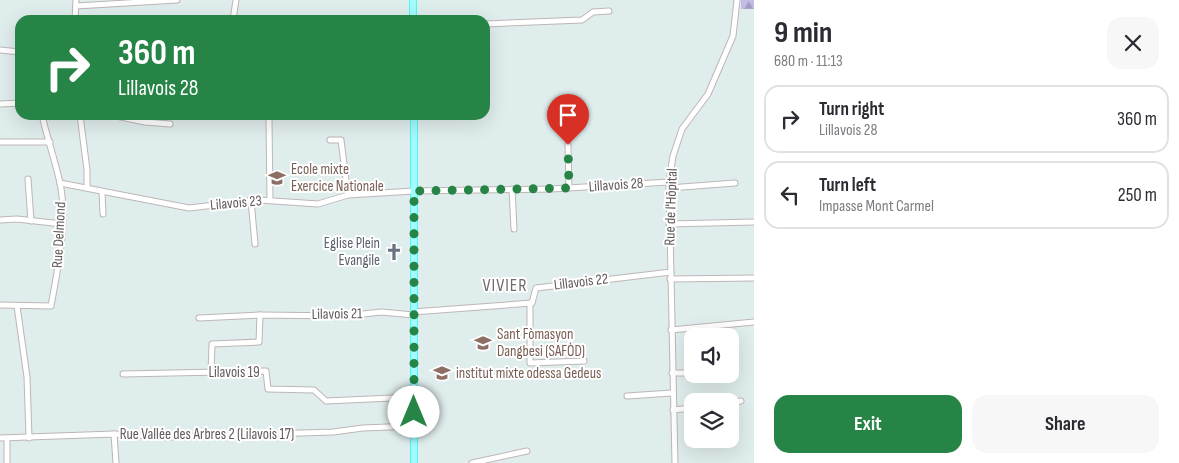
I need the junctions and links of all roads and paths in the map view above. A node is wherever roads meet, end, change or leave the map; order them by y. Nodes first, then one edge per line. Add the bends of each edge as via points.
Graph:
1 (177, 0) edge
2 (236, 0) edge
3 (413, 0) edge
4 (738, 0) edge
5 (76, 3) edge
6 (609, 11) dead end
7 (234, 15) edge
8 (413, 15) edge
9 (490, 24) edge
10 (0, 50) edge
11 (15, 52) edge
12 (15, 103) edge
13 (0, 104) edge
14 (43, 120) edge
15 (81, 120) edge
16 (135, 120) edge
17 (269, 120) dead end
18 (414, 120) edge
19 (170, 124) dead end
20 (330, 140) dead end
21 (0, 142) edge
22 (50, 142) junction
23 (568, 145) dead end
24 (28, 179) dead end
25 (669, 182) junction
26 (60, 183) junction
27 (735, 183) dead end
28 (87, 188) junction
29 (569, 188) junction
30 (669, 188) junction
31 (512, 189) junction
32 (414, 191) junction
33 (102, 192) junction
34 (348, 195) junction
35 (251, 200) junction
36 (270, 200) junction
37 (103, 214) dead end
38 (0, 220) edge
39 (31, 221) junction
40 (754, 222) edge
41 (62, 224) junction
42 (669, 224) junction
43 (514, 229) dead end
44 (255, 244) dead end
45 (670, 272) junction
46 (754, 278) edge
47 (670, 279) junction
48 (530, 303) junction
49 (0, 305) edge
50 (17, 306) junction
51 (414, 313) junction
52 (260, 316) junction
53 (199, 318) dead end
54 (754, 322) edge
55 (671, 330) junction
56 (584, 361) dead end
57 (211, 372) junction
58 (672, 373) junction
59 (684, 373) edge
60 (123, 374) dead end
61 (672, 393) junction
62 (414, 396) junction
63 (627, 396) dead end
64 (684, 409) edge
65 (673, 410) junction
66 (414, 426) junction
67 (114, 434) junction
68 (0, 438) edge
69 (7, 438) junction
70 (29, 438) junction
71 (527, 451) dead end
72 (7, 463) edge
73 (116, 463) edge
74 (414, 463) edge
75 (472, 463) edge
76 (675, 463) edge

1 - 5 street
2 - 7 street
3 - 8 main road
4 - 25 street, Rue de l'Hôpital via 733,36 708,94 682,129
6 - 9 street via 593,12 582,20
10 - 11 street
12 - 13 street
14 - 22 street, Rue Delmond
15 - 28 street
16 - 19 street
17 - 36 street
18 - 32 main road
20 - 34 street via 341,140
21 - 22 street
22 - 26 street, Rue Delmond
23 - 29 street
24 - 39 street
25 - 29 street, Lillavois 28
25 - 30 street, Rue de l'Hôpital
26 - 28 street, Lilavois 23
26 - 41 street, Rue Delmond
27 - 30 street
28 - 33 street, Lilavois 23
29 - 31 street, Lillavois 28
30 - 42 street, Rue de l'Hôpital
31 - 32 street, Lillavois 28
31 - 43 street
32 - 34 street, Lilavois 23
32 - 51 main road
33 - 35 street, Lilavois 23 via 189,208
33 - 37 street
34 - 36 street, Lilavois 23 via 306,205
35 - 36 street, Lilavois 23
35 - 44 street
38 - 39 street via 17,218
39 - 41 street
40 - 42 street
41 - 50 street, Rue Delmond via 51,306
42 - 45 street, Rue de l'Hôpital
45 - 47 street, Rue de l'Hôpital
45 - 48 street, Lillavois 22 via 536,288
46 - 47 street
47 - 55 street, Rue de l'Hôpital
48 - 51 street
48 - 56 street via 530,363
49 - 50 street, Rue Delmond
50 - 70 street via 27,377
51 - 52 street, Lilavois 21
51 - 62 main road
52 - 53 street, Lilavois 21
52 - 57 street via 259,342 212,344
54 - 55 street
55 - 58 street, Rue de l'Hôpital
57 - 60 street, Lilavois 19
57 - 62 street, Lilavois 19 via 266,371 268,389 314,390 326,402
58 - 59 street
58 - 61 street, Rue de l'Hôpital
61 - 63 street
61 - 65 street, Rue de l'Hôpital
62 - 66 main road
64 - 65 street
65 - 76 street, Rue de l'Hôpital
66 - 67 street, Rue Vallée des Arbres 2 (Lilavois 17) via 169,437
66 - 74 main road
67 - 70 street, Rue Vallée des Arbres 2 (Lilavois 17)
67 - 73 street
68 - 69 street, Rue Vallée des Arbres 2 (Lilavois 17)
69 - 70 street, Rue Vallée des Arbres 2 (Lilavois 17)
69 - 72 street
71 - 75 street

